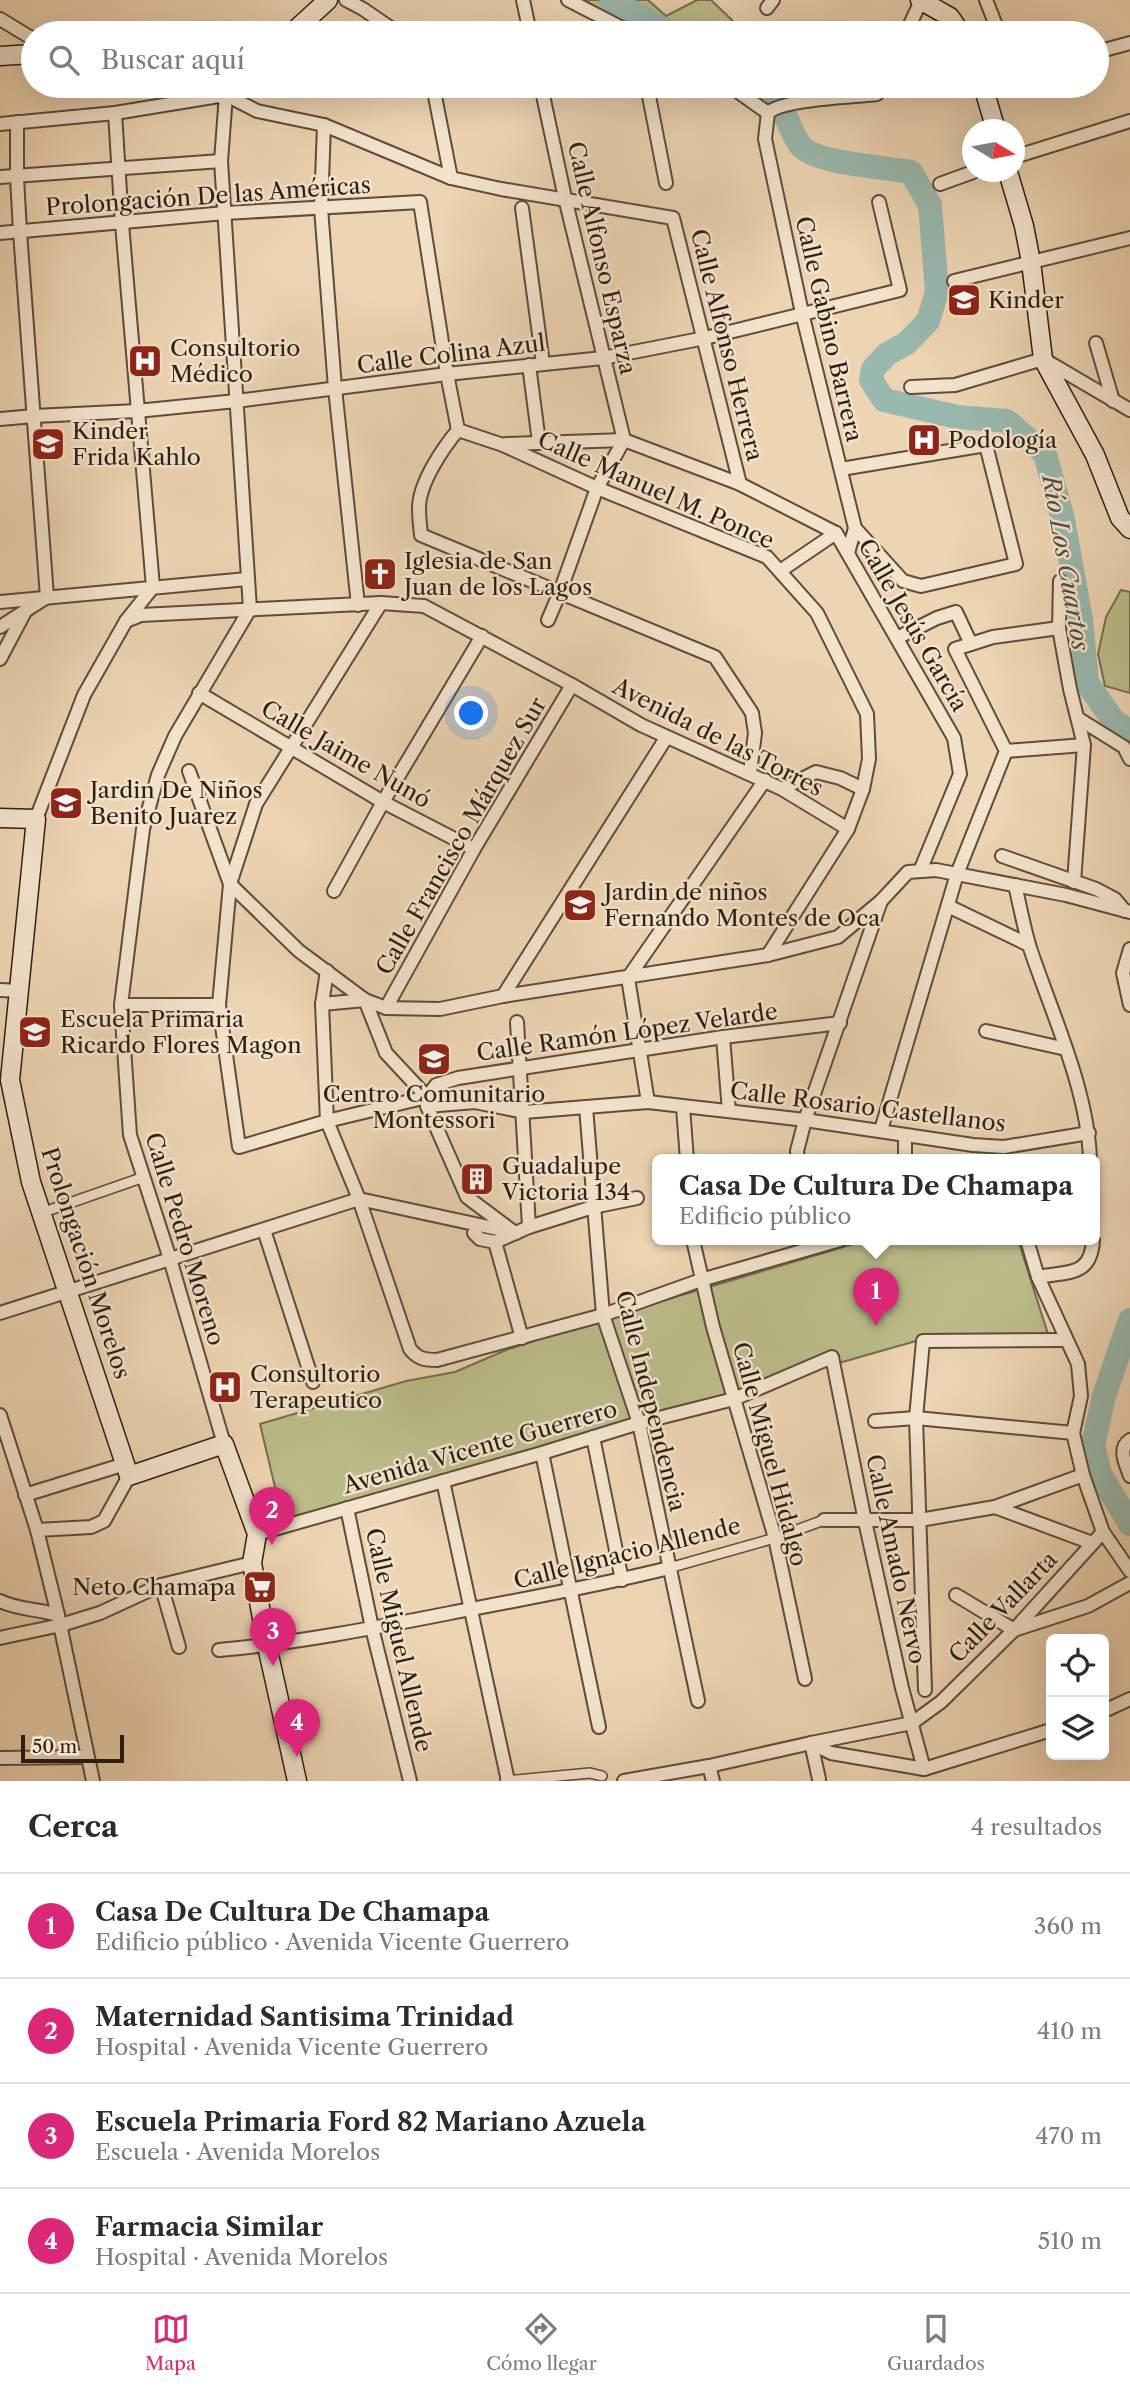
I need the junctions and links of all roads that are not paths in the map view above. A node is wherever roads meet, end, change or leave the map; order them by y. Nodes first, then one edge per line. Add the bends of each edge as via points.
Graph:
1 (328, 0) edge
2 (346, 0) edge
3 (523, 0) edge
4 (568, 0) edge
5 (921, 0) edge
6 (986, 0) edge
7 (0, 19) edge
8 (305, 21) edge
9 (379, 21) edge
10 (527, 21) edge
11 (609, 21) edge
12 (911, 21) edge
13 (953, 21) edge
14 (994, 21) edge
15 (21, 32) edge
16 (1130, 43) edge
17 (1109, 49) edge
18 (21, 55) edge
19 (0, 57) edge
20 (191, 98) edge
21 (230, 98) edge
22 (241, 98) edge
23 (435, 98) edge
24 (544, 98) edge
25 (649, 98) edge
26 (750, 98) edge
27 (841, 98) edge
28 (987, 98) edge
29 (771, 110) junction
30 (115, 113) junction
31 (993, 119) edge
32 (1130, 121) edge
33 (18, 122) junction
34 (0, 124) edge
35 (324, 125) junction
36 (1025, 154) edge
37 (221, 161) junction
38 (118, 167) junction
39 (962, 176) edge
40 (0, 177) edge
41 (17, 177) junction
42 (451, 178) junction
43 (1011, 182) edge
44 (666, 183) dead end
45 (940, 184) dead end
46 (565, 198) junction
47 (880, 202) dead end
48 (321, 208) junction
49 (522, 208) dead end
50 (225, 213) junction
51 (122, 224) junction
52 (20, 232) junction
53 (0, 233) edge
54 (1130, 238) edge
55 (1031, 262) junction
56 (954, 281) dead end
57 (802, 313) junction
58 (705, 338) junction
59 (1096, 343) dead end
60 (603, 358) junction
61 (1043, 359) junction
62 (536, 365) junction
63 (447, 374) junction
64 (911, 387) dead end
65 (335, 388) junction
66 (236, 401) junction
67 (1113, 401) junction
68 (1130, 410) edge
69 (137, 411) junction
70 (34, 416) junction
71 (0, 419) edge
72 (458, 430) junction
73 (624, 440) junction
74 (539, 442) junction
75 (503, 444) junction
76 (841, 469) junction
77 (740, 484) junction
78 (597, 488) junction
79 (855, 528) junction
80 (1130, 528) edge
81 (836, 533) junction
82 (848, 553) junction
83 (780, 571) junction
84 (247, 579) junction
85 (1060, 581) dead end
86 (153, 587) junction
87 (560, 592) junction
88 (47, 597) junction
89 (0, 603) edge
90 (381, 603) junction
91 (358, 605) junction
92 (27, 608) junction
93 (250, 609) junction
94 (548, 620) dead end
95 (126, 621) junction
96 (0, 626) edge
97 (1059, 628) junction
98 (482, 636) junction
99 (897, 638) junction
100 (971, 643) junction
101 (0, 659) edge
102 (572, 685) junction
103 (199, 693) junction
104 (1079, 719) junction
105 (666, 737) junction
106 (1084, 746) junction
107 (291, 748) junction
108 (1006, 751) junction
109 (1130, 759) edge
110 (189, 771) dead end
111 (750, 773) junction
112 (765, 780) junction
113 (782, 789) junction
114 (863, 789) junction
115 (383, 802) junction
116 (0, 818) edge
117 (36, 820) junction
118 (848, 829) junction
119 (474, 849) junction
120 (1002, 856) dead end
121 (920, 871) junction
122 (957, 874) junction
123 (1074, 881) junction
124 (230, 884) junction
125 (1015, 885) junction
126 (334, 891) dead end
127 (881, 901) junction
128 (948, 906) junction
129 (1128, 912) edge
130 (1029, 945) junction
131 (1130, 949) edge
132 (768, 955) junction
133 (327, 971) junction
134 (628, 978) junction
135 (0, 990) edge
136 (19, 991) junction
137 (503, 996) junction
138 (365, 1000) junction
139 (321, 1004) junction
140 (1130, 1004) edge
141 (121, 1005) junction
142 (219, 1006) junction
143 (386, 1008) junction
144 (517, 1022) dead end
145 (840, 1023) junction
146 (986, 1031) dead end
147 (723, 1037) junction
148 (1066, 1049) junction
149 (641, 1051) junction
150 (521, 1069) junction
151 (427, 1101) junction
152 (648, 1102) junction
153 (586, 1107) junction
154 (683, 1107) junction
155 (729, 1111) junction
156 (524, 1112) junction
157 (805, 1120) junction
158 (327, 1121) junction
159 (881, 1130) junction
160 (1089, 1133) junction
161 (905, 1135) junction
162 (687, 1154) edge
163 (797, 1154) edge
164 (905, 1154) edge
165 (1005, 1154) edge
166 (1090, 1154) edge
167 (144, 1177) junction
168 (637, 1198) dead end
169 (359, 1199) junction
170 (593, 1207) junction
171 (41, 1213) junction
172 (530, 1227) junction
173 (264, 1230) junction
174 (516, 1233) junction
175 (495, 1242) junction
176 (694, 1245) edge
177 (809, 1245) edge
178 (1028, 1245) edge
179 (1092, 1245) edge
180 (170, 1259) junction
181 (1038, 1277) junction
182 (701, 1280) junction
183 (69, 1292) junction
184 (0, 1313) edge
185 (603, 1315) junction
186 (523, 1338) junction
187 (1066, 1340) junction
188 (832, 1357) joint
189 (313, 1382) dead end
190 (734, 1399) junction
191 (0, 1415) edge
192 (916, 1418) junction
193 (875, 1421) dead end
194 (639, 1423) junction
195 (1073, 1433) junction
196 (593, 1437) junction
197 (1130, 1440) edge
198 (224, 1444) junction
199 (542, 1453) junction
200 (127, 1470) junction
201 (1083, 1475) junction
202 (1130, 1476) edge
203 (443, 1481) junction
204 (25, 1495) junction
205 (995, 1507) junction
206 (347, 1508) junction
207 (824, 1520) joint
208 (920, 1520) junction
209 (865, 1521) junction
210 (37, 1530) junction
211 (1103, 1532) junction
212 (257, 1535) junction
213 (775, 1538) junction
214 (1092, 1543) junction
215 (251, 1563) junction
216 (669, 1568) junction
217 (1130, 1571) edge
218 (622, 1580) junction
219 (1130, 1583) edge
220 (161, 1585) junction
221 (572, 1591) junction
222 (956, 1595) dead end
223 (0, 1601) edge
224 (470, 1609) junction
225 (60, 1620) junction
226 (372, 1628) junction
227 (1014, 1630) junction
228 (0, 1638) edge
229 (267, 1646) junction
230 (179, 1647) dead end
231 (219, 1650) dead end
232 (805, 1679) dead end
233 (925, 1690) dead end
234 (1130, 1699) edge
235 (698, 1701) dead end
236 (1109, 1709) edge
237 (912, 1723) junction
238 (599, 1727) dead end
239 (1046, 1732) edge
240 (811, 1743) junction
241 (87, 1757) junction
242 (0, 1758) edge
243 (709, 1766) junction
244 (924, 1769) junction
245 (602, 1776) dead end
246 (819, 1779) edge
247 (93, 1781) edge
248 (297, 1781) edge
249 (410, 1781) edge
250 (507, 1781) edge
251 (624, 1781) edge
252 (713, 1781) edge

1 - 8 main road
2 - 9 street
3 - 10 street
4 - 11 street
5 - 12 street
5 - 13 main road
6 - 14 street
7 - 15 street
16 - 17 street
18 - 19 main road
20 - 30 street
21 - 37 street
22 - 35 street via 257,111
23 - 42 street
24 - 46 street, Calle Alfonso Esparza
25 - 44 street
26 - 29 street
27 - 29 street
28 - 31 main road
29 - 57 street, Calle Gabino Barrera via 765,139
30 - 33 street
30 - 38 street
32 - 36 street
33 - 34 street
33 - 41 street
35 - 42 street
35 - 48 street
37 - 38 street
37 - 50 street
38 - 41 street
38 - 51 street
39 - 45 street
40 - 41 street
41 - 52 street
42 - 46 street
43 - 55 main road
46 - 58 street, Calle Alfonso Herrera via 674,219
46 - 60 street, Calle Alfonso Esparza
47 - 57 street, Calle Colina Azul via 900,290
48 - 50 street, Prolongación De las Américas
48 - 63 street, Prolongación De las Américas via 420,202
48 - 65 street
49 - 62 street
50 - 51 street, Prolongación De las Américas
50 - 66 street
51 - 52 street, Prolongación De las Américas
51 - 69 street
52 - 53 street, Prolongación De las Américas
52 - 70 street
54 - 55 street
55 - 56 street
55 - 61 main road
57 - 58 street, Calle Colina Azul
57 - 76 street, Calle Gabino Barrera
58 - 60 street, Calle Colina Azul
58 - 77 street, Calle Alfonso Herrera
59 - 67 street
60 - 62 street, Calle Colina Azul
60 - 73 street, Calle Alfonso Esparza
61 - 64 street via 955,385
61 - 67 street
61 - 80 main road via 1095,455 1120,518
62 - 63 street, Calle Colina Azul
62 - 74 street
63 - 65 street, Calle Colina Azul
63 - 72 street
65 - 66 street, Calle Colina Azul
65 - 91 street
66 - 69 street, Calle Colina Azul
66 - 84 street
67 - 68 street
69 - 70 street, Calle Colina Azul
69 - 86 street
70 - 71 street, Calle Colina Azul
70 - 88 street
72 - 75 street, Calle Manuel M. Ponce
72 - 87 street via 444,447 422,492 421,535
73 - 74 street, Calle Jesús García
73 - 77 street, Calle Jesús García
73 - 78 street
74 - 75 street, Calle Jesús García
75 - 78 street, Calle Manuel M. Ponce
76 - 79 street, Calle Gabino Barrera
76 - 79 street via 986,445 1016,564 921,586 903,580
77 - 81 street, Calle Jesús García
78 - 83 street, Calle Manuel M. Ponce via 767,557
78 - 87 street
79 - 82 street, Calle Gabino Barrera
81 - 82 street, Calle Jesús García
81 - 83 street
82 - 99 street, Calle Jesús García
83 - 114 street, Calle Manuel M. Ponce via 817,613 867,714 869,759
84 - 86 street
84 - 93 street
85 - 97 street
86 - 88 street
86 - 95 street, Prolongación Morelos
87 - 94 street
87 - 111 street via 715,657 752,713 755,733
88 - 89 street
88 - 92 street
90 - 91 street, Avenida de las Torres
90 - 98 street, Avenida de las Torres via 424,606
90 - 107 street
91 - 93 street, Avenida de las Torres
92 - 96 street
92 - 101 street
93 - 95 street, Avenida de las Torres via 141,615
93 - 103 street, Calle Pedro Moreno
95 - 117 street, Prolongación Morelos via 84,695
97 - 100 street
97 - 104 street
98 - 102 street, Avenida de las Torres
98 - 115 street
99 - 100 street via 956,612
99 - 121 street, Calle Jesús García via 954,738 960,774
100 - 108 street via 955,649
102 - 105 street, Avenida de las Torres
102 - 119 street, Calle Francisco Márquez Sur
103 - 107 street, Calle Jaime Nunó
103 - 141 street, Calle Pedro Moreno via 158,775 143,829
104 - 106 street
104 - 109 street via 1124,747
105 - 111 street, Avenida de las Torres
105 - 137 street
106 - 108 street
106 - 123 street
107 - 115 street, Calle Jaime Nunó
107 - 124 street via 257,804
108 - 122 street
110 - 124 street
111 - 112 street, Avenida de las Torres
112 - 113 street, Avenida de las Torres
112 - 134 street
113 - 114 street via 816,772
113 - 118 street, Avenida de las Torres
114 - 118 street, Calle Manuel M. Ponce
115 - 119 street, Calle Jaime Nunó
115 - 126 street
116 - 117 main road
117 - 136 main road, Prolongación Morelos
118 - 132 street, Calle Manuel M. Ponce
119 - 143 street, Calle Francisco Márquez Sur
120 - 123 street
121 - 122 street
121 - 127 street via 908,872
122 - 125 street
122 - 128 street
123 - 129 street via 1115,899
124 - 133 street via 299,951
124 - 142 street
125 - 129 street
125 - 130 street
127 - 132 street via 838,937
127 - 145 street
128 - 130 street
128 - 159 street
130 - 148 street
131 - 140 street via 1123,973
132 - 134 street
133 - 138 street
133 - 139 street
134 - 137 street
134 - 149 street
135 - 136 street
136 - 171 main road, Prolongación Morelos via 10,1080
137 - 143 street via 440,1009
138 - 139 street
138 - 143 street
138 - 151 street via 386,1053
139 - 158 street
141 - 142 street
141 - 167 street, Calle Pedro Moreno via 130,1135
142 - 158 street via 239,1147
144 - 150 street
145 - 147 street, Calle Ramón López Velarde
145 - 157 street
146 - 148 street
147 - 149 street, Calle Ramón López Velarde
147 - 155 street
148 - 160 street
149 - 150 street, Calle Ramón López Velarde
149 - 152 street
150 - 151 street, Calle Ramón López Velarde via 436,1084
150 - 156 street
151 - 156 street via 475,1102
151 - 158 street
151 - 174 street via 467,1197
152 - 153 street
152 - 154 street
153 - 156 street
153 - 170 street, Calle Independencia
154 - 155 street, Calle Rosario Castellanos
154 - 162 street
155 - 157 street, Calle Rosario Castellanos
156 - 172 street
157 - 159 street, Calle Rosario Castellanos
157 - 163 street
158 - 169 street
159 - 161 street, Calle Rosario Castellanos
160 - 165 street, Calle Rosario Castellanos
160 - 166 street
161 - 164 street
161 - 165 street, Calle Rosario Castellanos
167 - 171 street
167 - 180 street, Calle Pedro Moreno
168 - 170 street
169 - 173 street
169 - 174 street
169 - 186 street via 416,1356 437,1360
170 - 172 street
170 - 185 street, Calle Independencia
171 - 183 main road, Prolongación Morelos
172 - 174 street
173 - 180 street
173 - 189 street
174 - 175 street
174 - 175 street via 474,1233
175 - 186 street
176 - 182 street, Calle Miguel Hidalgo
177 - 182 street
178 - 181 street
179 - 181 street via 1087,1265
180 - 183 street
180 - 198 street, Calle Pedro Moreno
181 - 187 street
182 - 185 street
182 - 190 street, Calle Miguel Hidalgo
183 - 184 street
183 - 200 main road, Prolongación Morelos
185 - 186 street
185 - 194 street, Calle Independencia
187 - 192 street, Calle Amado Nervo via 923,1341
187 - 195 street via 1078,1364 1081,1396
188 - 190 street, Avenida Vicente Guerrero
188 - 209 street, Calle Amado Nervo
190 - 194 street, Avenida Vicente Guerrero
190 - 213 street, Calle Miguel Hidalgo
191 - 204 street
192 - 193 street
192 - 195 street
192 - 208 street, Calle Amado Nervo
194 - 196 street, Avenida Vicente Guerrero
194 - 216 street, Calle Independencia
195 - 201 street
196 - 199 street, Avenida Vicente Guerrero
196 - 218 street
197 - 202 street via 1122,1451
198 - 200 main road
198 - 212 main road
199 - 203 street, Avenida Vicente Guerrero
199 - 221 street
200 - 204 street
200 - 210 street via 104,1521 91,1527
201 - 205 street, Calle Ignacio Allende
201 - 211 street
203 - 206 street, Avenida Vicente Guerrero
203 - 224 street
204 - 210 street
205 - 208 street, Calle Ignacio Allende
205 - 214 street
206 - 212 street, Avenida Vicente Guerrero
206 - 226 street, Calle Miguel Allende
207 - 209 street, Calle Ignacio Allende
207 - 213 street, Calle Ignacio Allende
208 - 209 street, Calle Ignacio Allende
208 - 233 street, Calle Amado Nervo
209 - 237 street, Calle Amado Nervo
210 - 225 street
211 - 214 street, Calle Vallarta
211 - 217 street
212 - 215 main road
213 - 216 street, Calle Ignacio Allende
213 - 232 street, Calle Miguel Hidalgo
214 - 227 street, Calle Vallarta
215 - 220 street
215 - 229 main road
216 - 218 street, Calle Ignacio Allende
216 - 235 street, Calle Independencia
218 - 221 street, Calle Ignacio Allende
219 - 227 street via 1088,1606
220 - 225 street via 100,1613
220 - 230 street
221 - 224 street, Calle Ignacio Allende
221 - 238 street
222 - 227 street
223 - 225 street via 41,1610
224 - 226 street, Calle Ignacio Allende
224 - 250 street
225 - 228 street
225 - 241 street
226 - 229 street, Calle Ignacio Allende
226 - 249 street, Calle Miguel Allende
227 - 237 street, Calle Vallarta via 941,1702
229 - 231 street, Calle Ignacio Allende
229 - 248 main road
234 - 236 street
237 - 240 street, Calle Vallarta
237 - 244 street, Calle Amado Nervo
239 - 244 street
240 - 243 street, Calle Vallarta
240 - 244 street via 831,1753
240 - 246 street
241 - 242 street
241 - 247 street
243 - 251 street, Calle Vallarta
243 - 252 street
245 - 250 street via 590,1773

